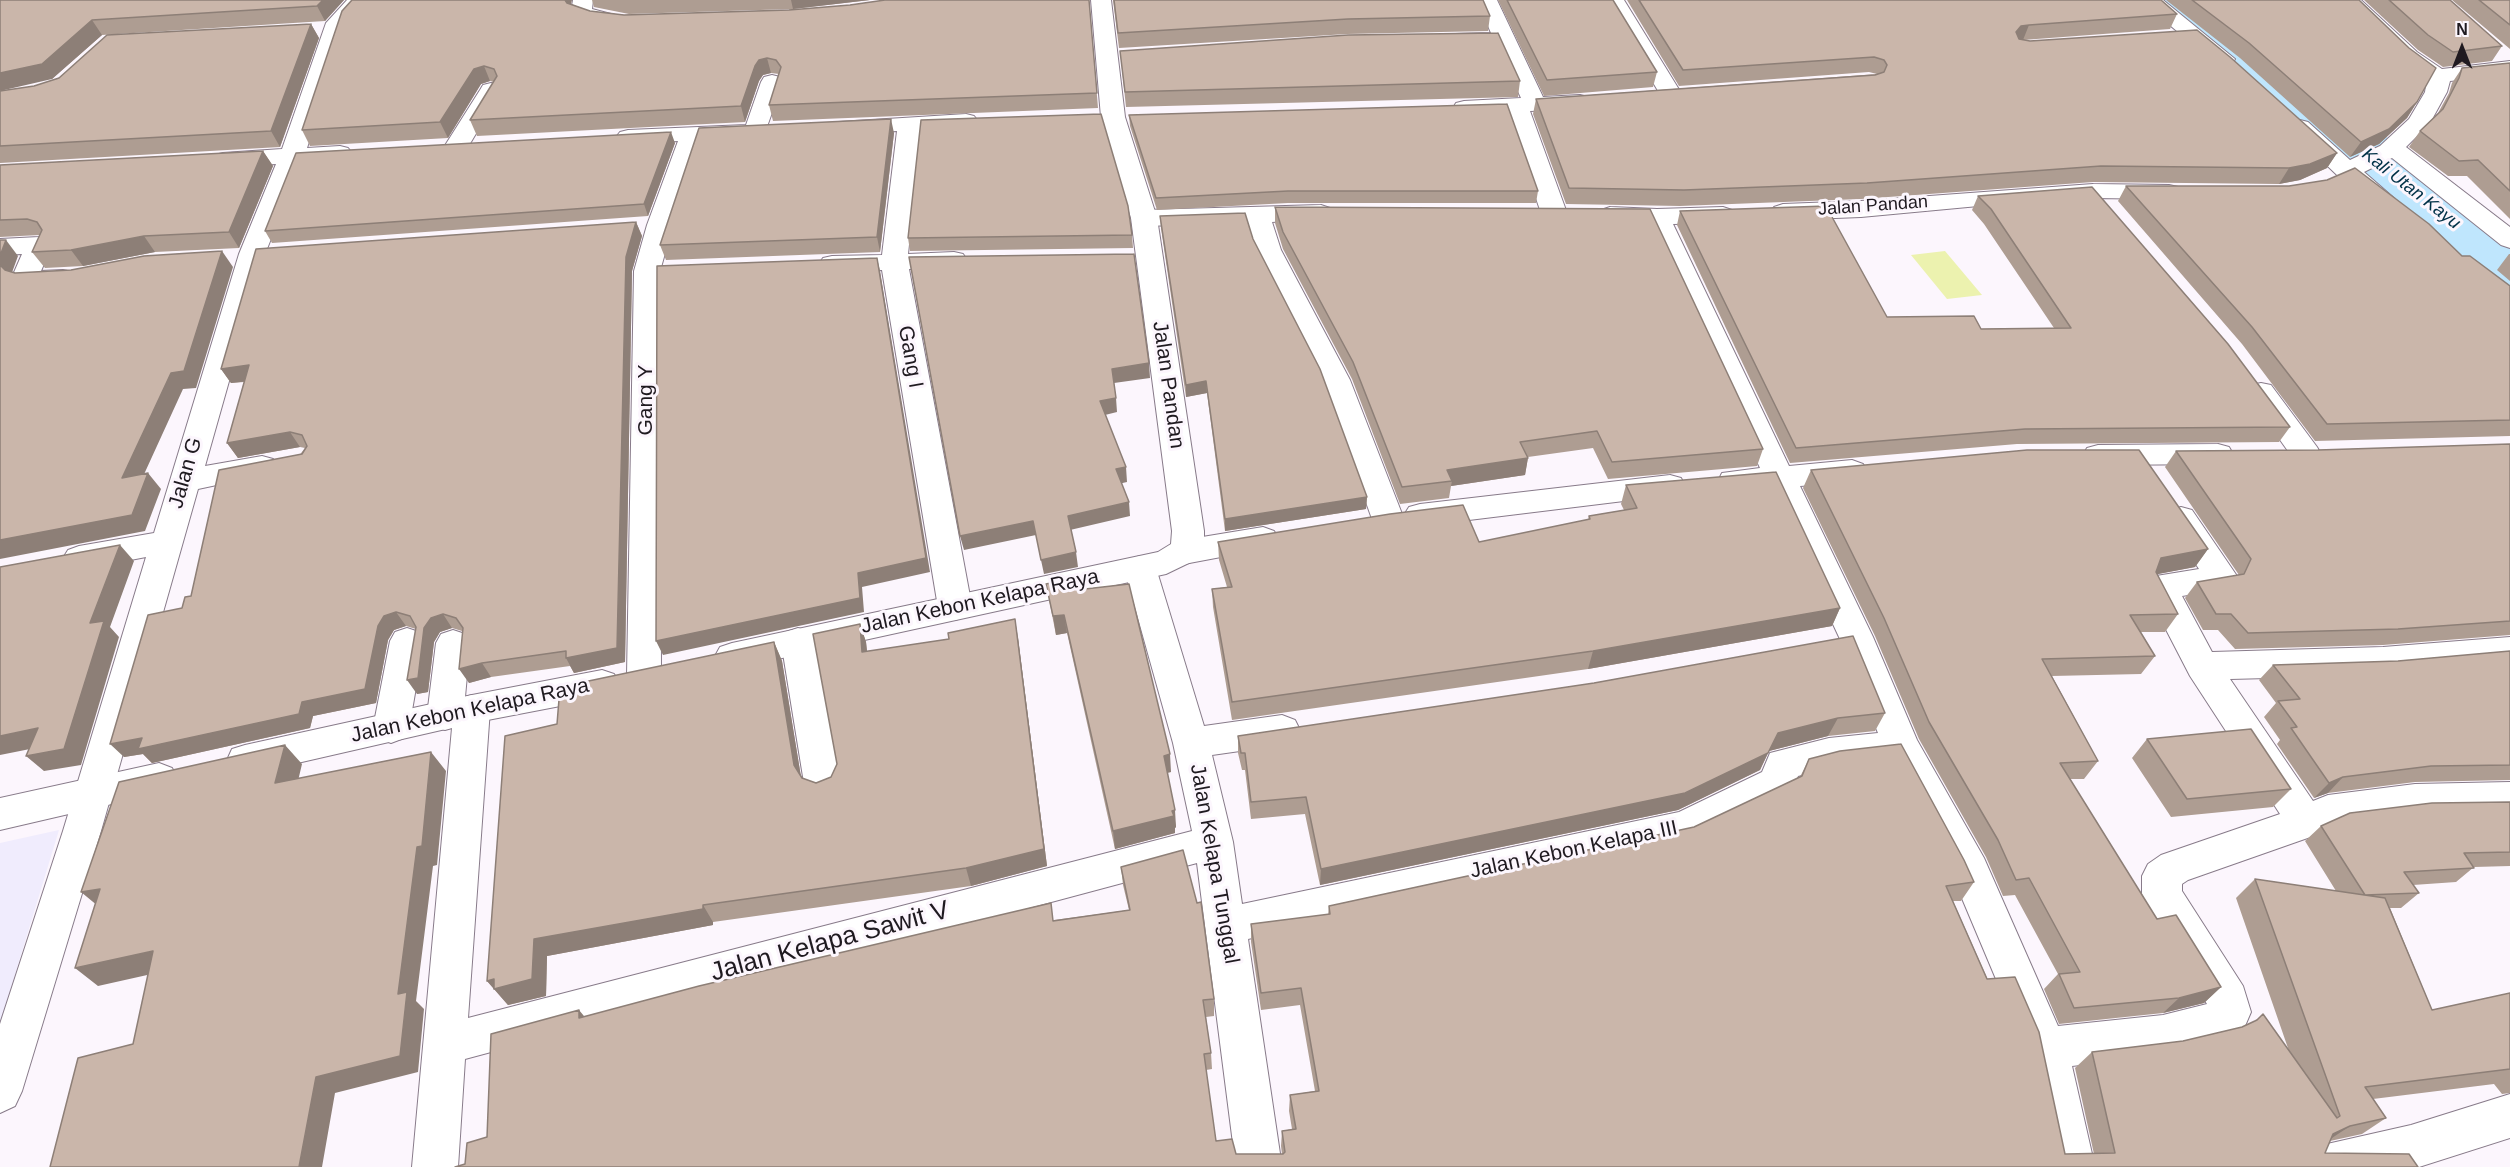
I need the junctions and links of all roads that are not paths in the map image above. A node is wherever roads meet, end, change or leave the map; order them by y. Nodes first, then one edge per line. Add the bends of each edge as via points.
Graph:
1 (358, 0) edge
2 (583, 0) edge
3 (1101, 0) edge
4 (1486, 0) edge
5 (1614, 0) edge
6 (2150, 0) edge
7 (2349, 0) edge
8 (639, 22) edge
9 (2195, 36) junction
10 (2161, 38) edge
11 (1505, 39) junction
12 (1437, 40) edge
13 (1132, 56) edge
14 (1108, 58) junction
15 (2510, 68) edge
16 (2240, 72) edge
17 (2438, 76) junction
18 (772, 82) dead end
19 (491, 90) edge
20 (1650, 98) edge
21 (1604, 100) edge
22 (1525, 105) junction
23 (1446, 108) edge
24 (2283, 112) edge
25 (989, 120) edge
26 (827, 128) edge
27 (909, 128) junction
28 (756, 130) junction
29 (780, 130) edge
30 (693, 133) junction
31 (601, 138) edge
32 (487, 145) edge
33 (2390, 149) junction
34 (362, 152) edge
35 (291, 156) junction
36 (197, 161) edge
37 (2341, 174) junction
38 (2093, 191) junction
39 (2198, 192) edge
40 (1346, 213) edge
41 (2401, 213) edge
42 (1257, 214) junction
43 (1657, 217) junction
44 (1144, 218) junction
45 (2116, 218) edge
46 (2510, 240) edge
47 (0, 247) edge
48 (977, 260) edge
49 (894, 261) junction
50 (812, 264) edge
51 (83, 276) edge
52 (2244, 370) edge
53 (2138, 454) junction
54 (2072, 455) edge
55 (289, 461) edge
56 (1875, 469) edge
57 (1781, 478) junction
58 (184, 481) junction
59 (1286, 536) edge
60 (166, 542) junction
61 (1184, 552) junction
62 (55, 562) edge
63 (1140, 568) junction
64 (953, 593) junction
65 (407, 641) dead end
66 (798, 641) junction
67 (453, 643) dead end
68 (2510, 650) edge
69 (2202, 666) junction
70 (673, 669) junction
71 (459, 712) junction
72 (1308, 726) edge
73 (391, 728) junction
74 (1191, 743) junction
75 (1901, 745) junction
76 (823, 783) edge
77 (92, 794) junction
78 (2510, 798) edge
79 (0, 814) edge
80 (2306, 822) junction
81 (1214, 842) junction
82 (1227, 926) junction
83 (446, 1044) junction
84 (2046, 1048) junction
85 (0, 1091) edge
86 (2510, 1116) edge
87 (435, 1167) edge
88 (1259, 1167) edge
89 (2072, 1167) edge
90 (2327, 1167) edge

1 - 35 street, Jalan G via 324,30 302,130
2 - 8 street via 581,12 596,18
3 - 14 street, Jalan Pandan
4 - 11 street
5 - 20 street via 1683,95
6 - 9 street
7 - 17 street via 2409,57
9 - 10 street
9 - 16 street
11 - 12 street
11 - 22 street
13 - 14 street
14 - 44 street, Jalan Pandan via 1115,117
15 - 17 street
17 - 33 street via 2436,92 2418,123
18 - 28 street
19 - 32 street via 444,148
21 - 22 street
22 - 23 street
22 - 43 street, Jalan Pandan via 1562,214
24 - 37 street
25 - 27 street
26 - 27 street
27 - 49 street, Gang I
28 - 29 street
28 - 30 street
30 - 31 street
30 - 70 street, Gang Y via 646,225 659,271
33 - 37 street
33 - 46 street
34 - 35 street
35 - 36 street
35 - 58 street, Jalan G via 246,254
37 - 41 street
38 - 39 street, Jalan Pandan
38 - 43 street, Jalan Pandan via 1861,209
38 - 45 street
40 - 42 street
42 - 44 street
42 - 57 street via 1268,250 1336,380 1376,521 1615,491
43 - 57 street
44 - 61 street, Jalan Pandan via 1137,258 1188,531
47 - 51 street via 39,245 25,277 28,279
48 - 49 street
49 - 50 street
49 - 64 street, Gang I
52 - 53 street via 2317,453
53 - 54 street
53 - 69 street via 2221,576 2162,586
55 - 58 street
56 - 57 street
57 - 75 street via 1838,640
58 - 60 street, Jalan G
59 - 61 street, Jalan Kebon Kelapa Raya
60 - 62 street
60 - 77 street, Jalan G
61 - 63 street, Jalan Kebon Kelapa Raya via 1166,562
63 - 64 street, Jalan Kebon Kelapa Raya
63 - 74 street, Jalan Kelapa Tunggal
64 - 66 street, Jalan Kebon Kelapa Raya
65 - 73 street
66 - 70 street, Jalan Kebon Kelapa Raya
66 - 76 street
67 - 71 street
68 - 69 street via 2383,661
69 - 80 street
70 - 71 street, Jalan Kebon Kelapa Raya
71 - 73 street, Jalan Kebon Kelapa Raya
71 - 83 street
72 - 74 street
73 - 77 street, Jalan Kebon Kelapa Raya
74 - 81 street, Jalan Kelapa Tunggal
75 - 82 street, Jalan Kebon Kelapa III via 1829,753 1783,764 1778,782 1685,827
75 - 84 street via 1970,870
77 - 79 street, Jalan Kebon Kelapa Raya
77 - 85 street, Jalan G
78 - 80 street via 2415,800 2328,811
80 - 84 street via 2175,867 2162,876 2162,894 2228,1000 2230,1012 2221,1021 2163,1035
81 - 82 street, Jalan Kelapa Tunggal
81 - 83 street, Jalan Kelapa Sawit V
82 - 88 street, Jalan Kelapa Tunggal
83 - 87 street
84 - 89 street
86 - 90 street via 2411,1147

